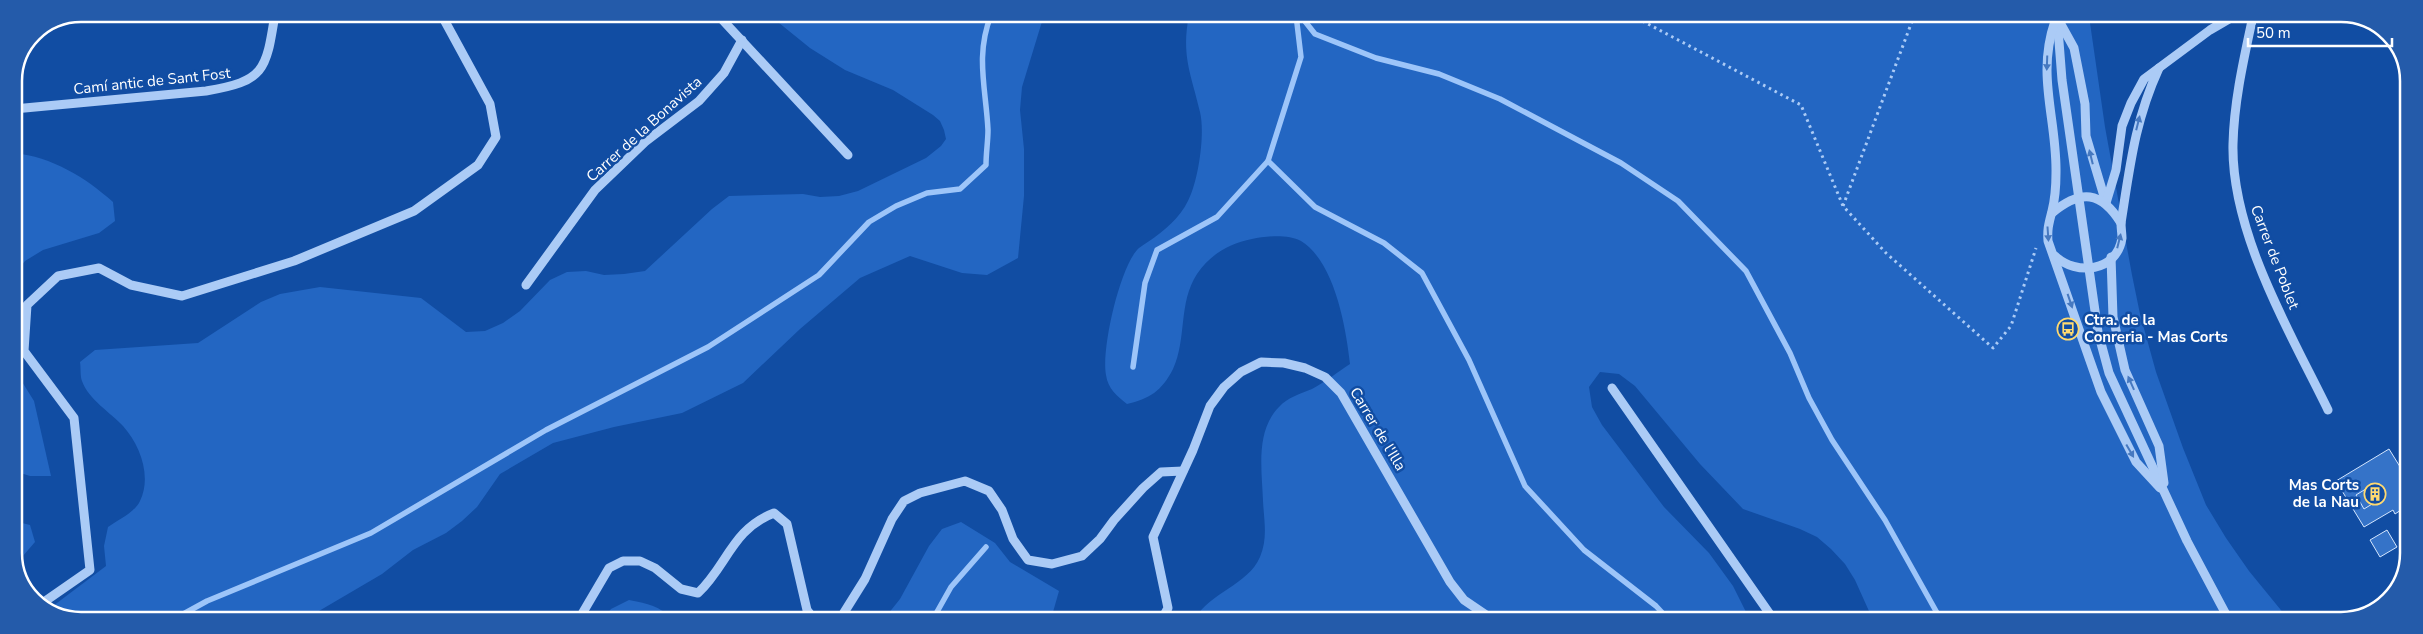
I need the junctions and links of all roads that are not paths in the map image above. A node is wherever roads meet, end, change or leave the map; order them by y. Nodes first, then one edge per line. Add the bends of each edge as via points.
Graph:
1 (273, 22) edge
2 (445, 22) edge
3 (724, 22) edge
4 (2055, 22) edge
5 (2057, 22) edge
6 (2060, 22) edge
7 (2224, 22) edge
8 (2252, 22) edge
9 (742, 40) junction
10 (2160, 68) junction
11 (22, 108) edge
12 (848, 155) dead end
13 (2079, 198) junction
14 (2106, 203) junction
15 (2052, 213) junction
16 (2121, 223) junction
17 (2054, 255) junction
18 (2111, 257) junction
19 (2088, 269) junction
20 (526, 285) dead end
21 (1612, 388) dead end
22 (2328, 410) dead end
23 (1183, 471) junction
24 (2166, 496) junction
25 (47, 600) edge
26 (583, 612) edge
27 (808, 612) edge
28 (844, 612) edge
29 (1166, 612) edge
30 (1482, 612) edge
31 (1768, 612) edge
32 (2225, 612) edge

1 - 11 street, Camí antic de Sant Fost via 263,66 258,74 236,86 206,92
2 - 25 street via 490,104 496,137 478,165 414,211 294,261 182,296 131,285 100,268 58,276 27,305 24,351 74,418 90,570
3 - 9 street
4 -> 15 street via 2048,42 2046,86 2056,166
5 - 13 street via 2062,80
14 -> 6 street via 2086,136 2085,104 2074,48
7 - 10 street
8 - 22 street, Carrer de Poblet via 2240,76 2233,144 2240,208 2267,284
9 - 12 street
9 - 20 street, Carrer de la Bonavista via 724,73 699,100 645,142 594,190
10 - 14 street via 2144,79 2131,103 2122,126 2116,170
16 -> 10 street via 2138,122
13 - 14 street via 2089,197
13 - 15 street via 2065,202
13 - 19 street
14 - 16 street
15 -> 17 street via 2047,231
18 -> 16 street via 2122,238
17 - 19 street via 2063,264
17 -> 24 street via 2101,392 2117,428 2136,462
18 - 19 street via 2104,264
24 -> 18 street via 2159,446 2125,370 2113,318
19 - 24 street via 2098,332 2109,373
21 - 31 street
23 - 28 street via 1161,472 1082,556 1052,564 1028,560 1013,539 1002,510 989,491 965,480 920,493 904,501 892,519 865,579
23 - 29 street, Carrer de l'Illa via 1153,537 1168,608
23 - 30 street, Carrer de l'Illa via 1210,406 1241,372 1261,362 1284,362 1325,377 1354,412 1450,582 1464,600
24 - 32 street
26 - 27 street via 609,568 623,561 640,561 681,589 698,594 746,528 774,512 787,524

